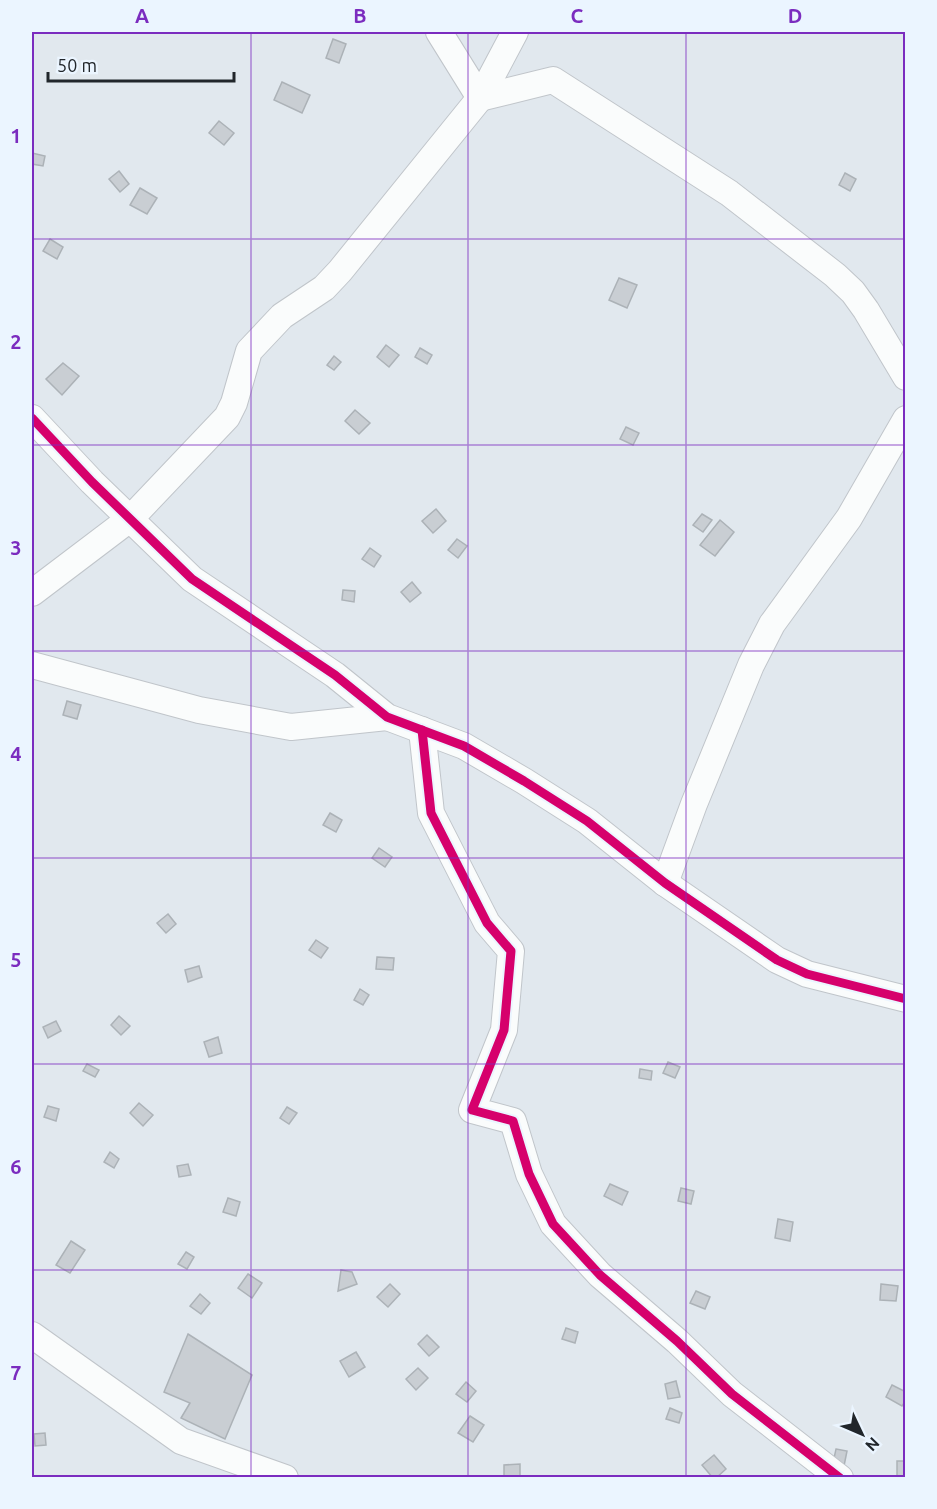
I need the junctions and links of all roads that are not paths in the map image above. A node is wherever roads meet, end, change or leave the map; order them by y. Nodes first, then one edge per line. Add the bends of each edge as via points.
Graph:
1 (438, 32) edge
2 (515, 32) edge
3 (480, 98) junction
4 (906, 377) edge
5 (32, 418) edge
6 (906, 419) edge
7 (131, 518) junction
8 (32, 593) edge
9 (32, 665) edge
10 (387, 717) junction
11 (422, 730) junction
12 (665, 883) junction
13 (906, 999) edge
14 (32, 1335) edge
15 (838, 1477) edge
16 (285, 1478) edge

1 - 3 street
2 - 3 street
3 - 4 street via 553,80 651,141 729,193 853,292
3 - 7 street via 324,288 282,316 249,351 227,417
5 - 7 street
6 - 12 street via 849,518 767,634 702,783
7 - 8 street
7 - 10 street via 192,579 335,675
9 - 10 street via 199,710 291,727
10 - 11 street
11 - 12 street via 464,746 588,821
11 - 15 street via 431,813 487,922 511,951 504,1030 472,1110 513,1121 529,1174 553,1224 600,1275 732,1394
12 - 13 street via 777,960 807,974
14 - 16 street via 181,1441

